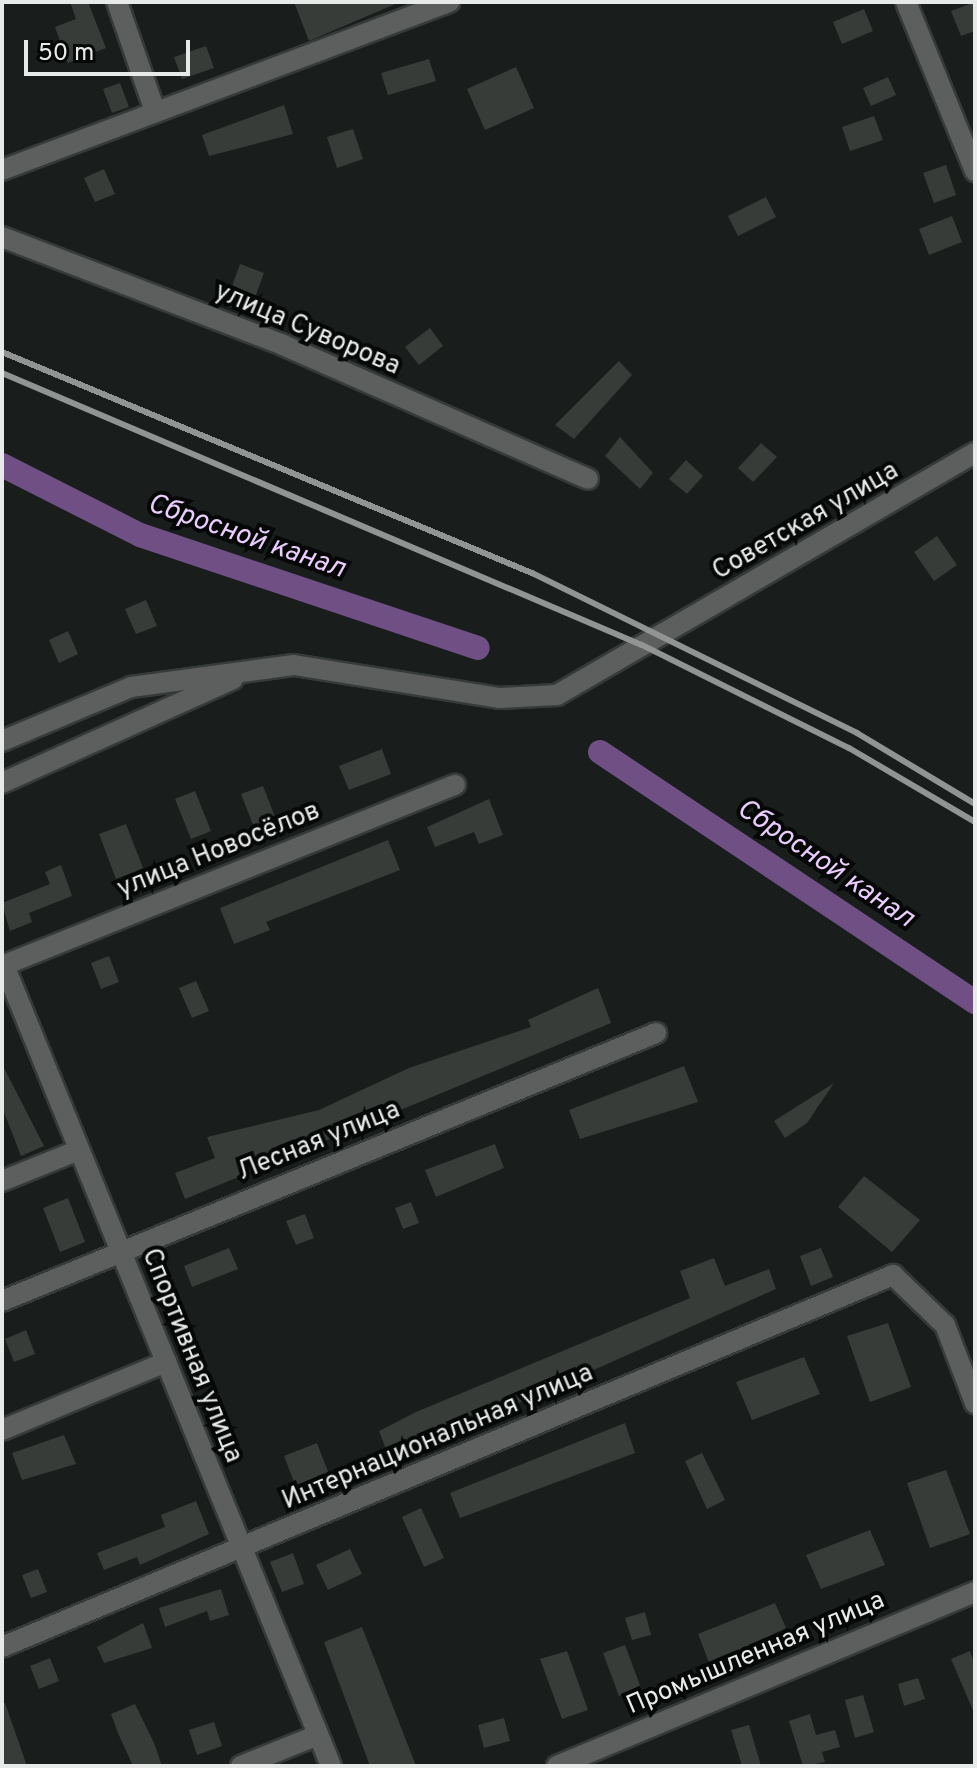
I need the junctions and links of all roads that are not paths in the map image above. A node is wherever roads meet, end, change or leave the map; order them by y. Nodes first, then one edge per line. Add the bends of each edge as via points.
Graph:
1 (117, 2) edge
2 (449, 2) edge
3 (906, 2) edge
4 (155, 111) junction
5 (2, 170) edge
6 (975, 171) edge
7 (2, 237) edge
8 (975, 453) edge
9 (588, 479) dead end
10 (250, 671) junction
11 (131, 687) junction
12 (147, 721) junction
13 (2, 741) edge
14 (2, 783) edge
15 (455, 785) dead end
16 (3, 965) edge
17 (656, 1033) dead end
18 (79, 1150) junction
19 (2, 1181) edge
20 (121, 1252) junction
21 (2, 1301) edge
22 (166, 1362) junction
23 (975, 1403) edge
24 (2, 1430) edge
25 (242, 1548) junction
26 (975, 1592) edge
27 (2, 1647) edge
28 (318, 1735) junction
29 (241, 1766) edge
30 (331, 1766) edge
31 (557, 1766) edge

1 - 4 street
2 - 4 street
3 - 6 street
4 - 5 street
7 - 9 street, улица Суворова via 283,345
8 - 10 street, Советская улица via 867,521 557,695 500,698 294,665
10 - 11 street, Советская улица
10 - 12 street
11 - 12 street via 159,699
11 - 13 street, Советская улица
12 - 14 street
15 - 16 street, улица Новосёлов
16 - 18 street, Спортивная улица
17 - 20 street, Лесная улица
18 - 19 street
18 - 20 street, Спортивная улица
20 - 21 street, Лесная улица
20 - 22 street, Спортивная улица
22 - 24 street
22 - 25 street, Спортивная улица
23 - 25 street, Интернациональная улица via 945,1325 893,1275
25 - 27 street, Интернациональная улица
25 - 28 street, Спортивная улица
26 - 31 street, Промышленная улица
28 - 29 street
28 - 30 street, Спортивная улица

